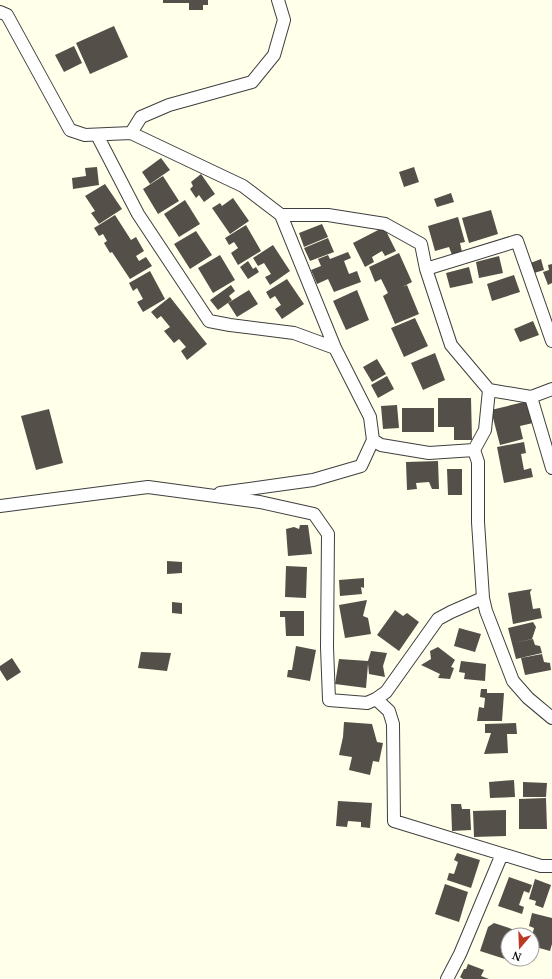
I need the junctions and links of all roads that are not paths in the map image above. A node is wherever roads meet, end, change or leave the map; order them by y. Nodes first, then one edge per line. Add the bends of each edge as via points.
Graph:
1 (278, 0) edge
2 (0, 12) edge
3 (131, 133) junction
4 (97, 135) junction
5 (281, 215) junction
6 (426, 269) junction
7 (552, 341) edge
8 (335, 348) junction
9 (552, 388) edge
10 (489, 390) junction
11 (531, 396) junction
12 (373, 440) junction
13 (474, 450) junction
14 (552, 468) edge
15 (204, 495) junction
16 (0, 506) edge
17 (483, 598) junction
18 (376, 700) junction
19 (552, 718) edge
20 (502, 854) junction
21 (552, 866) edge
22 (447, 979) edge

1 - 3 street via 284,20 274,55 252,82 169,105 141,117
2 - 4 street via 8,15 70,130 85,135
3 - 4 street
3 - 5 street via 243,186
4 - 8 street via 138,214 209,321 294,333
5 - 6 street via 328,215 385,224 421,244
5 - 8 street
6 - 7 street via 516,241
6 - 10 street via 451,345
8 - 12 street via 370,417
9 - 11 street
10 - 11 street
10 - 13 street via 485,430
11 - 14 street
12 - 13 street via 381,445 429,453
12 - 15 street via 361,466 313,480
13 - 17 street via 478,462 478,522
15 - 16 street via 148,488
15 - 18 street via 260,502 314,514 328,534 329,700 367,703
17 - 18 street via 438,619 386,692
17 - 19 street via 513,681 528,698
18 - 20 street via 389,711 393,724 394,820
20 - 21 street via 540,866
20 - 22 street

